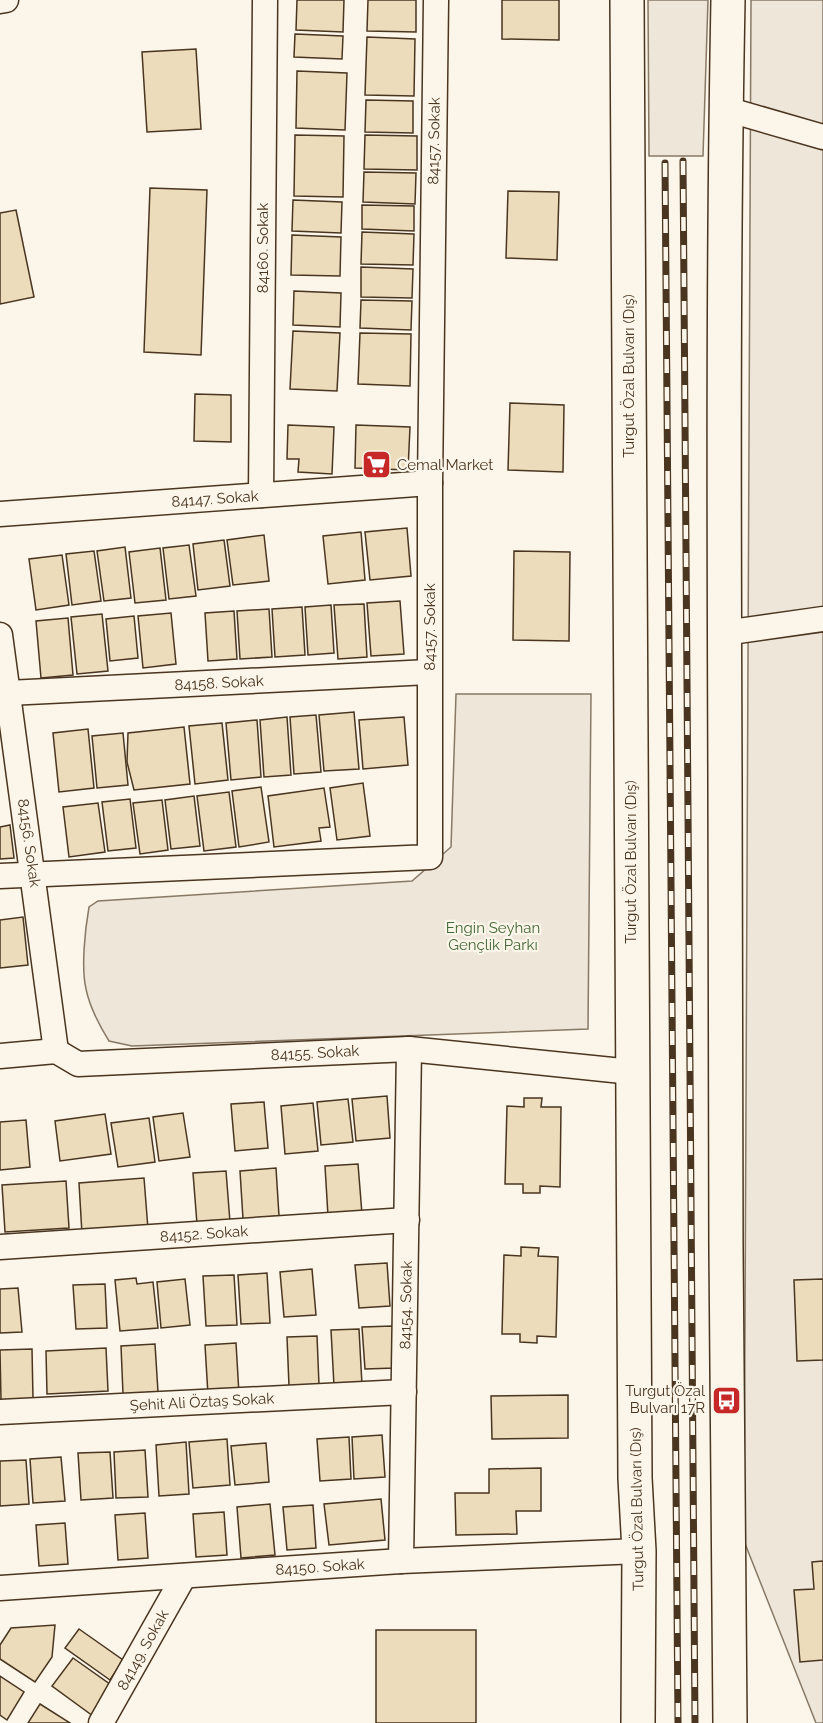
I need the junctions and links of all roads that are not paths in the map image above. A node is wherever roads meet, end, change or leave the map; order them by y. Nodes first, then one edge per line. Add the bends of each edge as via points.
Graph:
1 (6, 0) edge
2 (265, 0) edge
3 (436, 0) edge
4 (627, 0) edge
5 (728, 0) edge
6 (0, 1) edge
7 (726, 109) junction
8 (823, 137) edge
9 (430, 483) junction
10 (261, 495) junction
11 (0, 514) edge
12 (823, 619) edge
13 (724, 633) junction
14 (0, 635) edge
15 (429, 672) junction
16 (8, 693) junction
17 (33, 875) junction
18 (0, 876) edge
19 (409, 1049) junction
20 (56, 1051) junction
21 (0, 1056) edge
22 (632, 1072) junction
23 (407, 1220) junction
24 (0, 1247) edge
25 (404, 1392) junction
26 (0, 1412) edge
27 (639, 1551) junction
28 (400, 1561) junction
29 (184, 1576) junction
30 (0, 1588) edge
31 (638, 1663) junction
32 (102, 1723) edge
33 (638, 1723) edge
34 (652, 1723) edge
35 (730, 1723) edge

1 - 6 street
2 - 10 street, 84160. Sokak
3 - 9 street, 84157. Sokak
4 - 22 main road, Turgut Özal Bulvarı (Dış)
5 - 7 main road
7 - 8 street
7 - 13 main road
9 - 10 street, 84147. Sokak
9 - 15 street, 84157. Sokak
10 - 11 street, 84147. Sokak
12 - 13 street
13 - 35 main road
14 - 16 street, 84156. Sokak
15 - 16 street, 84158. Sokak
15 - 17 street, 84157. Sokak via 430,857
16 - 17 street, 84156. Sokak
17 - 18 street
17 - 20 street, 84156. Sokak
19 - 20 street, 84155. Sokak via 78,1064
19 - 22 street, 84155. Sokak
19 - 23 street, 84154. Sokak
20 - 21 street
22 - 27 main road, Turgut Özal Bulvarı (Dış)
23 - 24 street, 84152. Sokak
23 - 25 street, 84154. Sokak
25 - 26 street, Şehit Ali Öztaş Sokak
25 - 28 street, 84154. Sokak
27 - 28 street, 84150. Sokak
27 - 31 main road, Turgut Özal Bulvarı (Dış)
28 - 29 street, 84150. Sokak
29 - 30 street, 84150. Sokak
29 - 32 street, 84149. Sokak
31 - 33 main road, Turgut Özal Bulvarı (Dış)
31 - 34 main road

